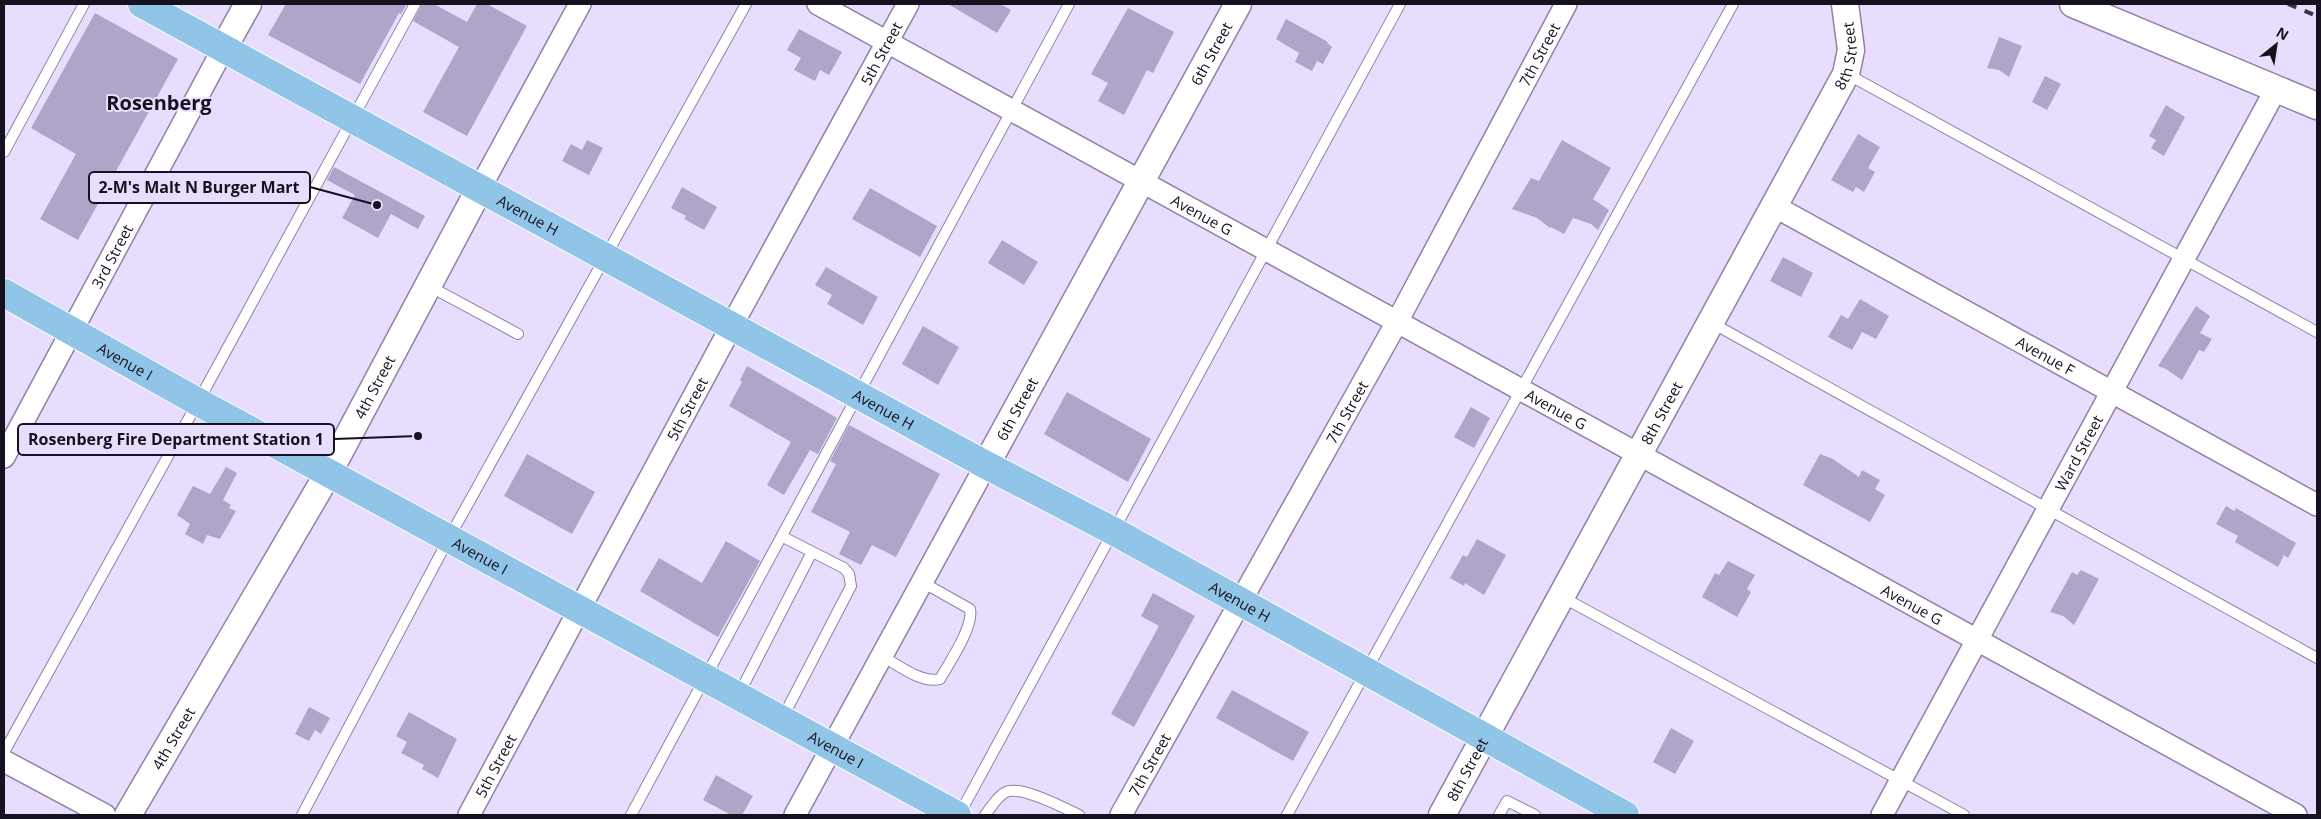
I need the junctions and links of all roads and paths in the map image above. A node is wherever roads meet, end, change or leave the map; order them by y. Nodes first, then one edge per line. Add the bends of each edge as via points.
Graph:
1 (84, 4) edge
2 (142, 4) edge
3 (248, 4) edge
4 (414, 4) edge
5 (580, 4) edge
6 (746, 4) edge
7 (818, 4) edge
8 (908, 4) edge
9 (1069, 4) edge
10 (1238, 4) edge
11 (1400, 4) edge
12 (1566, 4) edge
13 (1733, 4) edge
14 (1845, 4) edge
15 (2073, 4) edge
16 (887, 42) junction
17 (223, 49) junction
18 (1846, 74) junction
19 (2276, 89) junction
20 (2317, 106) edge
21 (1011, 110) junction
22 (352, 119) junction
23 (4, 152) edge
24 (1141, 181) junction
25 (480, 188) junction
26 (1774, 206) junction
27 (1267, 250) junction
28 (606, 257) junction
29 (2184, 259) junction
30 (428, 285) junction
31 (4, 292) edge
32 (1396, 322) junction
33 (1711, 322) junction
34 (732, 325) junction
35 (72, 331) junction
36 (2317, 332) edge
37 (518, 334) dead end
38 (1521, 390) junction
39 (2112, 392) junction
40 (860, 394) junction
41 (198, 402) junction
42 (1639, 454) junction
43 (4, 457) edge
44 (986, 465) junction
45 (329, 472) junction
46 (2317, 505) edge
47 (2048, 509) junction
48 (1114, 532) junction
49 (783, 537) junction
50 (449, 538) junction
51 (812, 552) junction
52 (922, 582) junction
53 (1562, 596) junction
54 (1239, 602) junction
55 (579, 610) junction
56 (1977, 640) junction
57 (882, 656) junction
58 (2317, 658) edge
59 (1365, 670) junction
60 (706, 677) junction
61 (738, 695) junction
62 (782, 720) junction
63 (1485, 737) junction
64 (832, 748) junction
65 (4, 752) edge
66 (4, 761) edge
67 (1901, 780) junction
68 (1611, 812) edge
69 (105, 815) edge
70 (128, 815) edge
71 (302, 815) edge
72 (469, 815) edge
73 (631, 815) edge
74 (795, 815) edge
75 (958, 815) edge
76 (985, 815) edge
77 (1079, 815) edge
78 (1121, 815) edge
79 (1287, 815) edge
80 (1442, 815) edge
81 (1499, 815) edge
82 (1535, 815) edge
83 (1882, 815) edge
84 (1964, 815) edge
85 (2296, 815) edge

1 - 23 lane
2 - 17 main road, Avenue H
3 - 17 street, 3rd Street
4 - 22 lane
5 - 25 street, 4th Street
6 - 28 lane
7 - 16 street, Avenue G
8 - 16 street, 5th Street
9 - 21 lane
10 - 24 street, 6th Street
11 - 27 lane
12 - 32 street, 7th Street
13 - 38 lane
14 - 18 street, 8th Street via 1851,50
15 - 19 street
16 - 21 street, Avenue G
16 - 34 street, 5th Street
17 - 22 main road, Avenue H
17 - 35 street, 3rd Street
18 - 26 street, 8th Street
18 - 29 lane
19 - 20 street
19 - 29 street, Ward Street
21 - 24 street, Avenue G
21 - 40 lane
22 - 25 main road, Avenue H
22 - 41 lane
24 - 27 street, Avenue G
24 - 44 street, 6th Street
25 - 28 main road, Avenue H
25 - 30 street, 4th Street
26 - 33 street, 8th Street
26 - 39 street, Avenue F
27 - 32 street, Avenue G
27 - 48 lane
28 - 34 main road, Avenue H
28 - 50 lane
29 - 36 lane
29 - 39 street, Ward Street
30 - 37 lane
30 - 45 street, 4th Street
31 - 35 main road, Avenue I
32 - 38 street, Avenue G
32 - 54 street, 7th Street
33 - 42 street, 8th Street
33 - 47 lane
34 - 40 main road, Avenue H
34 - 55 street, 5th Street
35 - 41 main road, Avenue I
35 - 43 street, 3rd Street
38 - 42 street, Avenue G
38 - 59 lane
39 - 46 street, Avenue F
39 - 47 street, Ward Street
40 - 44 main road, Avenue H
40 - 49 lane
41 - 45 main road, Avenue I
41 - 65 lane
42 - 53 street, 8th Street
42 - 56 street, Avenue G
44 - 48 main road, Avenue H
44 - 52 street, 6th Street
45 - 50 main road, Avenue I
45 - 70 street, 4th Street
47 - 56 street, Ward Street
47 - 58 lane
48 - 54 main road, Avenue H
48 - 75 lane
49 - 51 lane
49 - 60 lane
50 - 55 main road, Avenue I
50 - 71 lane
51 - 61 lane
51 - 62 lane via 844,568 851,586
52 - 57 street, 6th Street
52 - 57 lane via 970,609 967,629 940,679 934,681 919,676
53 - 63 street, 8th Street
53 - 67 lane
54 - 59 main road, Avenue H
54 - 78 street, 7th Street
55 - 60 main road, Avenue I
55 - 72 street, 5th Street
56 - 67 street, Ward Street
56 - 85 street, Avenue G
57 - 64 street, 6th Street
59 - 63 main road, Avenue H
59 - 79 lane
60 - 61 main road, Avenue I
60 - 73 lane
61 - 62 main road, Avenue I
62 - 64 main road, Avenue I
63 - 68 main road, Avenue H
63 - 80 street, 8th Street
64 - 74 street, 6th Street
64 - 75 main road, Avenue I
66 - 69 street
67 - 83 street, Ward Street
67 - 84 lane
76 - 77 lane via 999,798 1013,791 1025,792
81 - 82 lane via 1507,801

